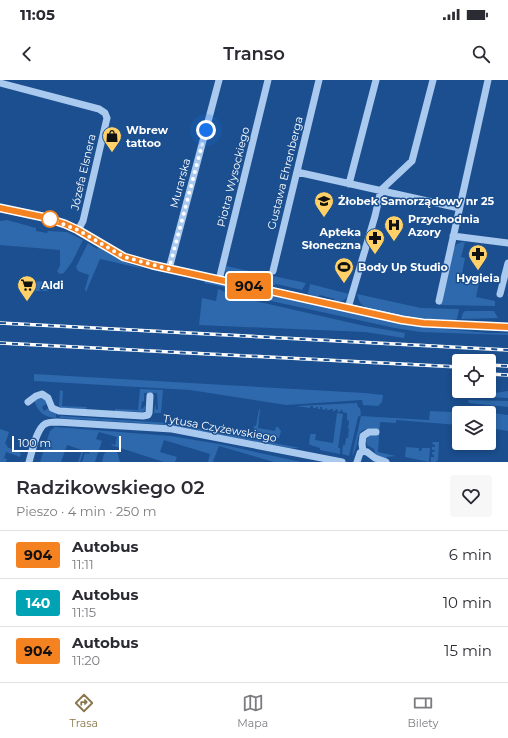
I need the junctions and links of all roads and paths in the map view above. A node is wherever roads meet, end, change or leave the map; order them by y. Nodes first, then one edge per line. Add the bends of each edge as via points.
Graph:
1 (219, 80) edge
2 (268, 80) edge
3 (320, 80) edge
4 (376, 80) edge
5 (432, 80) edge
6 (488, 80) edge
7 (0, 83) edge
8 (297, 172) junction
9 (349, 184) junction
10 (381, 190) junction
11 (0, 208) edge
12 (460, 208) junction
13 (78, 230) junction
14 (453, 236) junction
15 (508, 243) edge
16 (508, 263) edge
17 (169, 269) junction
18 (273, 271) dead end
19 (219, 280) junction
20 (500, 294) dead end
21 (439, 301) dead end
22 (348, 308) junction
23 (508, 327) edge
24 (150, 396) dead end
25 (28, 402) dead end
26 (376, 432) dead end
27 (363, 451) junction
28 (29, 462) edge
29 (342, 462) edge
30 (357, 462) edge
31 (386, 462) edge

1 - 17 street, Murarska
2 - 19 street, Piotra Wysockiego
3 - 8 street, Gustawa Ehrenberga
4 - 9 street
5 - 10 street via 412,161
6 - 12 street
7 - 13 street, Józefa Elsnera via 99,109 105,113 107,118 83,221
8 - 9 street
8 - 18 street, Gustawa Ehrenberga
9 - 10 street
10 - 12 street
10 - 22 street
11 - 13 street via 50,219
12 - 14 street
13 - 17 street via 124,257
14 - 15 street
14 - 21 street
16 - 20 street
17 - 19 street
19 - 22 street
22 - 23 street via 423,323
24 - 25 street via 149,413 143,416 59,411 52,408 48,398 42,394
26 - 27 street via 368,432 363,436
27 - 30 street
27 - 31 street via 373,458
28 - 29 street, Tytusa Czyżewskiego via 44,424 60,422 172,429

